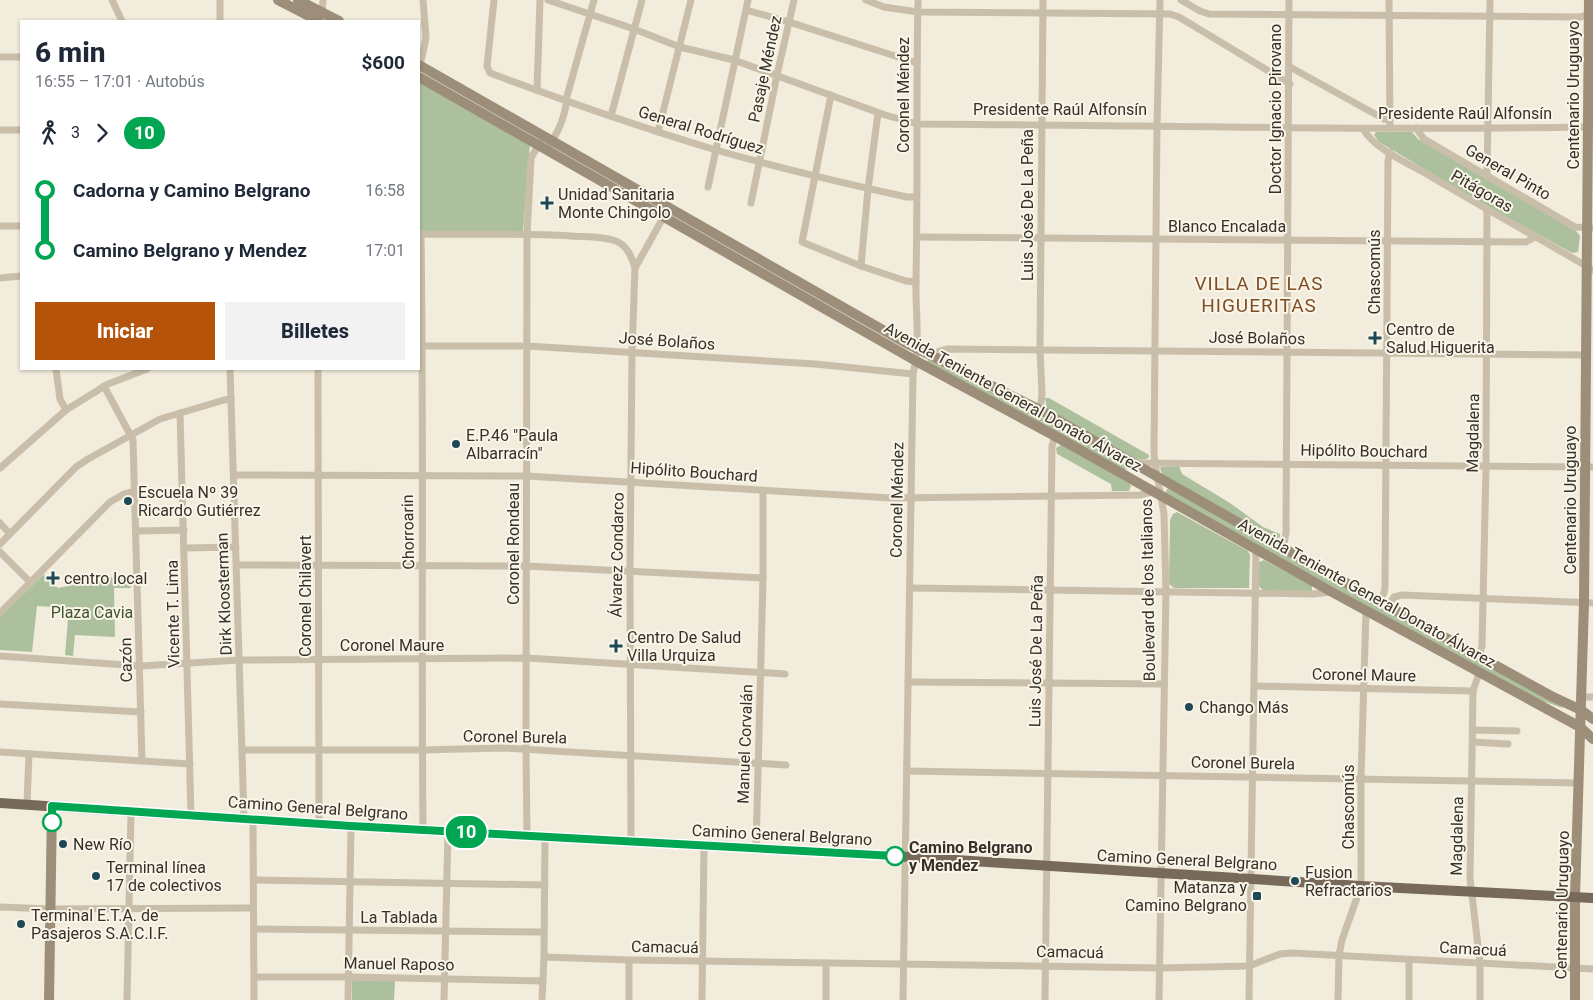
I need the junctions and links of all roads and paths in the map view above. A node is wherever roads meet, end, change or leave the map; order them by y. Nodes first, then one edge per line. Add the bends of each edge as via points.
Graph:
1 (112, 0) edge
2 (220, 0) edge
3 (278, 0) edge
4 (298, 0) edge
5 (323, 0) edge
6 (423, 0) edge
7 (494, 0) edge
8 (548, 0) edge
9 (594, 0) edge
10 (642, 0) edge
11 (691, 0) edge
12 (748, 0) edge
13 (794, 0) edge
14 (918, 0) edge
15 (1043, 0) edge
16 (1160, 0) edge
17 (1181, 0) edge
18 (1289, 0) edge
19 (1389, 0) edge
20 (1490, 0) edge
21 (1589, 0) edge
22 (869, 1) edge
23 (542, 2) edge
24 (746, 10) junction
25 (918, 12) junction
26 (590, 13) junction
27 (1043, 13) junction
28 (1159, 14) junction
29 (1591, 14) edge
30 (1289, 15) junction
31 (1389, 16) junction
32 (1489, 16) junction
33 (321, 18) edge
34 (122, 20) edge
35 (220, 20) edge
36 (789, 22) junction
37 (634, 29) junction
38 (680, 47) junction
39 (20, 56) edge
40 (0, 57) edge
41 (734, 60) junction
42 (420, 62) edge
43 (917, 63) junction
44 (420, 67) edge
45 (1290, 67) junction
46 (777, 75) junction
47 (420, 79) edge
48 (1290, 84) junction
49 (536, 90) junction
50 (832, 95) junction
51 (566, 101) junction
52 (878, 113) junction
53 (612, 116) junction
54 (917, 124) junction
55 (1042, 124) junction
56 (1390, 124) junction
57 (1157, 125) junction
58 (1289, 127) junction
59 (1590, 127) edge
60 (1416, 128) junction
61 (1363, 129) junction
62 (1488, 129) junction
63 (0, 130) edge
64 (20, 130) edge
65 (658, 132) junction
66 (549, 138) junction
67 (542, 147) junction
68 (716, 150) junction
69 (1390, 152) junction
70 (759, 162) junction
71 (1487, 176) junction
72 (814, 177) junction
73 (708, 186) dead end
74 (868, 189) junction
75 (1590, 193) edge
76 (916, 197) junction
77 (751, 203) dead end
78 (1487, 211) junction
79 (664, 216) junction
80 (0, 226) edge
81 (20, 226) edge
82 (1590, 228) edge
83 (420, 234) edge
84 (527, 235) junction
85 (917, 237) junction
86 (1535, 237) junction
87 (1041, 238) junction
88 (1156, 239) junction
89 (1288, 240) junction
90 (1388, 241) junction
91 (1487, 241) junction
92 (861, 266) junction
93 (635, 268) junction
94 (1590, 268) edge
95 (20, 276) edge
96 (0, 278) edge
97 (916, 282) junction
98 (421, 346) edge
99 (527, 346) junction
100 (917, 348) junction
101 (1040, 349) junction
102 (1155, 351) junction
103 (632, 352) junction
104 (1288, 352) junction
105 (1387, 353) junction
106 (1487, 354) junction
107 (1586, 355) junction
108 (930, 356) junction
109 (916, 361) junction
110 (56, 370) edge
111 (123, 370) edge
112 (143, 370) edge
113 (230, 370) edge
114 (318, 370) edge
115 (912, 374) junction
116 (119, 379) junction
117 (104, 386) junction
118 (231, 399) junction
119 (66, 410) junction
120 (1040, 410) junction
121 (180, 413) junction
122 (131, 435) junction
123 (1055, 436) junction
124 (1134, 463) junction
125 (1154, 463) junction
126 (1286, 464) junction
127 (1386, 465) junction
128 (1486, 466) junction
129 (1589, 467) edge
130 (0, 468) edge
131 (234, 475) junction
132 (319, 476) junction
133 (421, 476) junction
134 (526, 476) junction
135 (1158, 477) junction
136 (632, 482) junction
137 (763, 490) junction
138 (134, 491) junction
139 (1152, 492) junction
140 (1051, 497) junction
141 (1162, 497) junction
142 (911, 498) junction
143 (0, 523) edge
144 (184, 530) junction
145 (136, 531) junction
146 (10, 534) junction
147 (0, 544) edge
148 (236, 547) junction
149 (185, 548) junction
150 (1283, 548) junction
151 (1256, 549) junction
152 (0, 552) edge
153 (237, 565) junction
154 (318, 565) junction
155 (423, 566) junction
156 (526, 566) junction
157 (630, 572) junction
158 (763, 578) junction
159 (30, 582) junction
160 (910, 588) junction
161 (1050, 591) junction
162 (1166, 591) junction
163 (1332, 592) junction
164 (1255, 594) junction
165 (1394, 597) junction
166 (1483, 598) junction
167 (1384, 600) junction
168 (1589, 603) edge
169 (1366, 610) junction
170 (0, 613) edge
171 (0, 656) edge
172 (1479, 656) junction
173 (422, 658) junction
174 (527, 658) junction
175 (318, 659) junction
176 (240, 660) junction
177 (188, 664) junction
178 (630, 664) junction
179 (140, 666) junction
180 (761, 673) junction
181 (1479, 673) junction
182 (785, 674) dead end
183 (908, 682) junction
184 (1049, 683) junction
185 (1164, 684) junction
186 (1254, 686) junction
187 (1363, 689) junction
188 (1474, 691) junction
189 (1582, 697) junction
190 (1593, 697) edge
191 (0, 704) edge
192 (1581, 710) junction
193 (141, 712) junction
194 (1593, 719) edge
195 (1580, 727) junction
196 (1473, 730) junction
197 (1517, 731) dead end
198 (1593, 739) edge
199 (1473, 742) junction
200 (1508, 744) dead end
201 (319, 749) junction
202 (243, 750) junction
203 (422, 750) junction
204 (526, 750) junction
205 (0, 752) edge
206 (28, 754) junction
207 (630, 754) junction
208 (142, 761) junction
209 (758, 762) junction
210 (190, 764) junction
211 (786, 765) dead end
212 (907, 771) junction
213 (1048, 774) junction
214 (1162, 776) junction
215 (1252, 777) junction
216 (1362, 779) junction
217 (1472, 782) junction
218 (1579, 783) junction
219 (0, 803) edge
220 (28, 804) junction
221 (52, 806) junction
222 (131, 812) junction
223 (191, 815) junction
224 (248, 819) junction
225 (319, 824) junction
226 (351, 826) junction
227 (423, 829) junction
228 (448, 831) junction
229 (528, 836) junction
230 (546, 836) junction
231 (631, 841) junction
232 (704, 846) junction
233 (756, 849) junction
234 (905, 857) junction
235 (1046, 866) junction
236 (1160, 873) junction
237 (1251, 878) junction
238 (254, 880) junction
239 (351, 882) junction
240 (446, 883) junction
241 (545, 885) junction
242 (1361, 886) junction
243 (1471, 891) junction
244 (1576, 897) junction
245 (1593, 898) edge
246 (0, 908) edge
247 (253, 908) junction
248 (50, 909) junction
249 (130, 909) junction
250 (254, 929) junction
251 (445, 930) junction
252 (350, 931) junction
253 (544, 932) junction
254 (1339, 954) junction
255 (544, 956) junction
256 (629, 960) junction
257 (1409, 960) junction
258 (702, 961) junction
259 (826, 963) junction
260 (904, 963) junction
261 (1480, 964) junction
262 (1045, 965) junction
263 (1249, 966) junction
264 (1160, 968) junction
265 (1576, 969) junction
266 (1593, 969) edge
267 (255, 977) junction
268 (349, 977) junction
269 (444, 979) junction
270 (543, 981) junction
271 (49, 1000) edge
272 (127, 1000) edge
273 (254, 1000) edge
274 (348, 1000) edge
275 (444, 1000) edge
276 (542, 1000) edge
277 (629, 1000) edge
278 (702, 1000) edge
279 (826, 1000) edge
280 (903, 1000) edge
281 (1044, 1000) edge
282 (1159, 1000) edge
283 (1249, 1000) edge
284 (1338, 1000) edge
285 (1409, 1000) edge
286 (1480, 1000) edge
287 (1575, 1000) edge

1 - 34 street
2 - 35 street
3 - 33 main road
4 - 33 main road
5 - 33 street
6 - 42 street via 426,38
7 - 49 street, General Rodríguez via 487,66 490,73
8 - 26 street, Presidente Raúl Alfonsín
9 - 26 street, Coronel Rondeau
10 - 37 street
11 - 38 street
12 - 24 street
13 - 36 street, Pasaje Méndez
14 - 25 street, Coronel Méndez
15 - 27 street, Luis José De La Peña
16 - 28 street, Boulevard de los Italianos
17 - 30 street via 1209,14
18 - 30 street, Doctor Ignacio Pirovano
19 - 31 street
20 - 32 street
21 - 29 main road, Centenario Uruguayo
22 - 25 street via 884,7
23 - 49 street
24 - 36 street
24 - 41 street
25 - 27 street
25 - 43 street, Coronel Méndez
26 - 37 street, Presidente Raúl Alfonsín
26 - 51 street, Coronel Rondeau
27 - 28 street
27 - 55 street, Luis José De La Peña
28 - 48 street via 1179,17
28 - 57 street, Boulevard de los Italianos
29 - 32 street via 1580,17
29 - 59 main road, Centenario Uruguayo
30 - 31 street
30 - 45 street, Doctor Ignacio Pirovano
31 - 32 street
31 - 56 street
32 - 62 street
36 - 43 street
36 - 46 street, Pasaje Méndez
37 - 38 street, Presidente Raúl Alfonsín
37 - 53 street
38 - 41 street, Presidente Raúl Alfonsín
38 - 65 street
39 - 40 street
41 - 46 street, Presidente Raúl Alfonsín
41 - 68 street
43 - 54 street, Coronel Méndez
44 - 66 main road, Avenida Teniente General Donato Álvarez
45 - 48 street, Doctor Ignacio Pirovano
45 - 56 street
46 - 50 street, Presidente Raúl Alfonsín
46 - 70 street, Pasaje Méndez
47 - 67 main road, Avenida Teniente General Donato Álvarez
48 - 58 street, Doctor Ignacio Pirovano
49 - 51 street, General Rodríguez
50 - 52 street, Presidente Raúl Alfonsín
50 - 72 street
51 - 53 street, General Rodríguez
51 - 66 street, Coronel Rondeau
52 - 54 street, Presidente Raúl Alfonsín
52 - 74 street
53 - 65 street, General Rodríguez
54 - 55 street, Presidente Raúl Alfonsín
54 - 76 street, Coronel Méndez
55 - 57 street, Presidente Raúl Alfonsín
55 - 87 street, Luis José De La Peña
56 - 60 street, Presidente Raúl Alfonsín
56 - 61 street, Presidente Raúl Alfonsín
57 - 58 street, Presidente Raúl Alfonsín
57 - 88 street, Boulevard de los Italianos
58 - 61 street, Presidente Raúl Alfonsín
58 - 89 street, Doctor Ignacio Pirovano
59 - 62 street, Presidente Raúl Alfonsín
59 - 75 main road, Centenario Uruguayo
60 - 62 street, Presidente Raúl Alfonsín
60 - 71 street, General Pinto via 1424,139
61 - 69 street, Pitágoras via 1372,140
62 - 71 street
63 - 64 street
65 - 68 street, General Rodríguez
66 - 67 street, Coronel Rondeau
66 - 100 main road, Avenida Teniente General Donato Álvarez
67 - 79 main road, Avenida Teniente General Donato Álvarez
67 - 84 street, Coronel Rondeau via 531,158
68 - 70 street, General Rodríguez
68 - 73 street
69 - 78 street, Pitágoras
69 - 90 street, Chascomús
70 - 72 street, General Rodríguez
70 - 77 street, Pasaje Méndez
71 - 82 street, General Pinto via 1575,227
72 - 74 street, General Rodríguez
72 - 92 street via 801,241
74 - 76 street, General Rodríguez
74 - 92 street
75 - 82 main road, Centenario Uruguayo
76 - 85 street, Coronel Méndez
78 - 86 street, Pitágoras
78 - 91 street, Magdalena
79 - 93 street, Álvarez Condarco
79 - 109 main road, Avenida Teniente General Donato Álvarez
80 - 81 street
82 - 94 main road, Centenario Uruguayo
83 - 84 street
83 - 98 street, Chorroarin
84 - 93 street via 615,241 629,252
84 - 99 street, Coronel Rondeau
85 - 87 street, Blanco Encalada
85 - 97 street, Coronel Méndez
86 - 91 street, Blanco Encalada via 1526,242
86 - 94 street, Pitágoras
87 - 88 street, Blanco Encalada
87 - 101 street, Luis José De La Peña
88 - 89 street, Blanco Encalada
88 - 102 street, Boulevard de los Italianos
89 - 90 street, Blanco Encalada
89 - 104 street, Doctor Ignacio Pirovano
90 - 91 street, Blanco Encalada
90 - 105 street, Chascomús
91 - 106 street, Magdalena
92 - 97 street
93 - 103 street, Álvarez Condarco
94 - 107 main road, Centenario Uruguayo
95 - 96 street
97 - 100 street, Coronel Méndez
98 - 99 street, José Bolaños
98 - 133 street, Chorroarin
99 - 103 street, José Bolaños
99 - 134 street, Coronel Rondeau
100 - 108 main road, Avenida Teniente General Donato Álvarez
100 - 109 street, Coronel Méndez
101 - 102 street, José Bolaños
101 - 108 street, José Bolaños via 948,349
101 - 120 street, Luis José De La Peña
102 - 104 street, José Bolaños
102 - 125 street, Boulevard de los Italianos
103 - 115 street, José Bolaños
103 - 136 street, Álvarez Condarco
104 - 105 street, José Bolaños
104 - 126 street, Doctor Ignacio Pirovano
105 - 106 street, José Bolaños
105 - 127 street, Chascomús
106 - 107 street, José Bolaños
106 - 128 street, Magdalena
107 - 129 main road, Centenario Uruguayo
108 - 120 main road, Avenida Teniente General Donato Álvarez
109 - 115 street, Coronel Méndez
109 - 123 main road, Avenida Teniente General Donato Álvarez
110 - 119 street via 60,399
111 - 116 street
112 - 116 street
113 - 118 street, Dirk Kloosterman
114 - 132 street, Coronel Chilavert
115 - 142 street, Coronel Méndez
116 - 117 street
117 - 119 street
117 - 122 street, Cazón
118 - 121 street
118 - 131 street, Dirk Kloosterman
119 - 130 street
120 - 124 main road, Avenida Teniente General Donato Álvarez
121 - 122 street via 160,419
121 - 144 street, Vicente T. Lima
122 - 138 street, Cazón
122 - 146 street via 76,467
123 - 139 main road, Avenida Teniente General Donato Álvarez
123 - 140 street, Luis José De La Peña
124 - 125 street, Hipólito Bouchard
124 - 135 main road, Avenida Teniente General Donato Álvarez
125 - 126 street, Hipólito Bouchard
125 - 135 street, Boulevard de los Italianos
126 - 127 street, Hipólito Bouchard
126 - 150 street, Doctor Ignacio Pirovano
127 - 128 street, Hipólito Bouchard
127 - 167 street, Chascomús
128 - 129 street, Hipólito Bouchard
128 - 166 street, Magdalena
129 - 168 main road, Centenario Uruguayo
131 - 132 street, Hipólito Bouchard
131 - 148 street, Dirk Kloosterman
132 - 133 street, Hipólito Bouchard
132 - 154 street, Coronel Chilavert
133 - 134 street, Hipólito Bouchard
133 - 155 street, Chorroarin
134 - 136 street, Hipólito Bouchard
134 - 156 street, Coronel Rondeau
135 - 141 street, Boulevard de los Italianos
135 - 150 main road, Avenida Teniente General Donato Álvarez
136 - 137 street, Hipólito Bouchard
136 - 157 street, Álvarez Condarco
137 - 142 street, Hipólito Bouchard
137 - 158 street, Manuel Corvalán
138 - 145 street, Cazón
138 - 159 street via 110,502
139 - 140 street, Hipólito Bouchard
139 - 141 main road, Avenida Teniente General Donato Álvarez
140 - 142 street, Hipólito Bouchard
140 - 161 street, Luis José De La Peña
141 - 151 main road, Avenida Teniente General Donato Álvarez
141 - 162 street, Boulevard de los Italianos
142 - 160 street, Coronel Méndez
143 - 146 street
144 - 145 street
144 - 149 street, Vicente T. Lima
145 - 179 street, Cazón
146 - 147 street
148 - 149 street
148 - 153 street, Dirk Kloosterman
149 - 177 street, Vicente T. Lima
150 - 167 main road, Avenida Teniente General Donato Álvarez
151 - 163 main road, Avenida Teniente General Donato Álvarez
151 - 164 street
152 - 159 street
153 - 154 street
153 - 176 street, Dirk Kloosterman
154 - 155 street
154 - 175 street, Coronel Chilavert
155 - 156 street
155 - 173 street, Chorroarin
156 - 157 street
156 - 174 street, Coronel Rondeau
157 - 158 street
157 - 178 street, Álvarez Condarco
158 - 180 street, Manuel Corvalán
159 - 170 street
160 - 161 street
160 - 183 street, Coronel Méndez
161 - 162 street
161 - 184 street, Luis José De La Peña
162 - 164 street
162 - 185 street, Boulevard de los Italianos
163 - 164 street
163 - 169 main road, Avenida Teniente General Donato Álvarez
164 - 186 street
165 - 166 street
165 - 167 street
165 - 167 street
166 - 168 street
166 - 172 street, Magdalena
167 - 172 main road, Avenida Teniente General Donato Álvarez
168 - 189 main road, Centenario Uruguayo
169 - 181 main road, Avenida Teniente General Donato Álvarez
169 - 187 street, Chascomús
171 - 179 street, Coronel Maure
172 - 192 main road, Avenida Teniente General Donato Álvarez
173 - 174 street, Coronel Maure
173 - 175 street, Coronel Maure
173 - 203 street, Chorroarin
174 - 178 street, Coronel Maure
174 - 204 street, Coronel Rondeau
175 - 176 street, Coronel Maure
175 - 201 street, Coronel Chilavert
176 - 177 street, Coronel Maure
176 - 202 street, Dirk Kloosterman
177 - 179 street, Coronel Maure
177 - 210 street, Vicente T. Lima
178 - 180 street, Coronel Maure
178 - 207 street, Álvarez Condarco
179 - 193 street, Cazón
180 - 182 street, Coronel Maure
180 - 209 street, Manuel Corvalán
181 - 188 street, Magdalena
181 - 195 main road, Avenida Teniente General Donato Álvarez
183 - 184 street
183 - 212 street, Coronel Méndez
184 - 185 street
184 - 213 street, Luis José De La Peña
185 - 214 street, Boulevard de los Italianos
186 - 187 street, Coronel Maure
186 - 215 street
187 - 188 street, Coronel Maure
187 - 216 street, Chascomús
188 - 196 street, Magdalena
189 - 190 street
189 - 192 main road, Centenario Uruguayo
191 - 193 street
192 - 194 main road, Avenida Teniente General Donato Álvarez
192 - 195 main road, Centenario Uruguayo
193 - 208 street, Cazón
195 - 198 main road, Avenida Teniente General Donato Álvarez
195 - 218 main road, Centenario Uruguayo
196 - 197 street
196 - 199 street, Magdalena
199 - 200 street
199 - 217 street, Magdalena
201 - 202 street, Coronel Burela
201 - 203 street, Coronel Burela
201 - 225 street, Coronel Chilavert
202 - 224 street, Dirk Kloosterman
203 - 204 street, Coronel Burela
203 - 227 street, Chorroarin
204 - 207 street, Coronel Burela
204 - 229 street, Coronel Rondeau
205 - 206 street
206 - 208 street
206 - 220 street
207 - 209 street, Coronel Burela
207 - 231 street, Álvarez Condarco
208 - 210 street
209 - 211 street, Coronel Burela
209 - 233 street, Manuel Corvalán
210 - 223 street, Vicente T. Lima
212 - 213 street, Coronel Burela
212 - 234 street, Coronel Méndez
213 - 214 street, Coronel Burela
213 - 235 street, Luis José De La Peña
214 - 215 street, Coronel Burela
214 - 236 street, Boulevard de los Italianos
215 - 216 street, Coronel Burela
215 - 237 street
216 - 217 street, Coronel Burela
216 - 242 street, Chascomús
217 - 218 street, Coronel Burela
217 - 243 street, Magdalena
218 - 244 main road, Centenario Uruguayo
219 - 220 main road, Camino General Belgrano
220 - 221 main road, Camino General Belgrano
221 - 222 main road, Camino General Belgrano
221 - 248 main road
222 - 223 main road, Camino General Belgrano
222 - 249 street
223 - 224 main road, Camino General Belgrano
224 - 225 main road, Camino General Belgrano
224 - 238 street, Dirk Kloosterman
225 - 226 main road, Camino General Belgrano
226 - 227 main road, Camino General Belgrano
226 - 239 street
227 - 228 main road, Camino General Belgrano
228 - 229 main road, Camino General Belgrano
228 - 240 street
229 - 230 main road, Camino General Belgrano
230 - 231 main road, Camino General Belgrano
230 - 241 street
231 - 232 main road, Camino General Belgrano
232 - 233 main road, Camino General Belgrano
232 - 258 street
233 - 234 main road, Camino General Belgrano
234 - 235 main road, Camino General Belgrano
234 - 260 street, Coronel Méndez
235 - 236 main road, Camino General Belgrano
235 - 262 street, Luis José De La Peña
236 - 237 main road, Camino General Belgrano
236 - 264 street, Boulevard de los Italianos
237 - 242 main road, Camino General Belgrano
237 - 263 street
238 - 239 street
238 - 247 street, Dirk Kloosterman
239 - 240 street
239 - 252 street
240 - 241 street
240 - 251 street
241 - 253 street
242 - 243 main road, Camino General Belgrano
242 - 254 street, Chascomús
243 - 244 main road, Camino General Belgrano
243 - 261 street, Magdalena
244 - 245 main road, Camino General Belgrano
244 - 265 main road, Centenario Uruguayo
246 - 248 street
247 - 249 street
247 - 250 street, Dirk Kloosterman
248 - 249 street
248 - 271 main road
249 - 272 street
250 - 252 street, La Tablada
250 - 267 street, Dirk Kloosterman
251 - 252 street, La Tablada
251 - 253 street, La Tablada
251 - 269 street
252 - 268 street
253 - 255 street
254 - 257 street, Camacuá
254 - 263 street, Camacuá via 1284,953
254 - 284 street, Chascomús
255 - 256 street, Camacuá
255 - 270 street
256 - 258 street, Camacuá
256 - 277 street
257 - 261 street, Camacuá
257 - 285 street
258 - 259 street, Camacuá
258 - 278 street
259 - 260 street, Camacuá
259 - 279 street
260 - 262 street, Camacuá
260 - 280 street, Coronel Méndez
261 - 265 street, Camacuá
261 - 286 street, Magdalena
262 - 264 street, Camacuá
262 - 281 street, Luis José De La Peña
263 - 264 street, Camacuá
263 - 283 street
264 - 282 street, Boulevard de los Italianos
265 - 266 street, Camacuá
265 - 287 main road, Centenario Uruguayo
267 - 268 street, Manuel Raposo
267 - 273 street, Dirk Kloosterman
268 - 269 street, Manuel Raposo
268 - 274 street
269 - 270 street, Manuel Raposo
269 - 275 street
270 - 276 street

